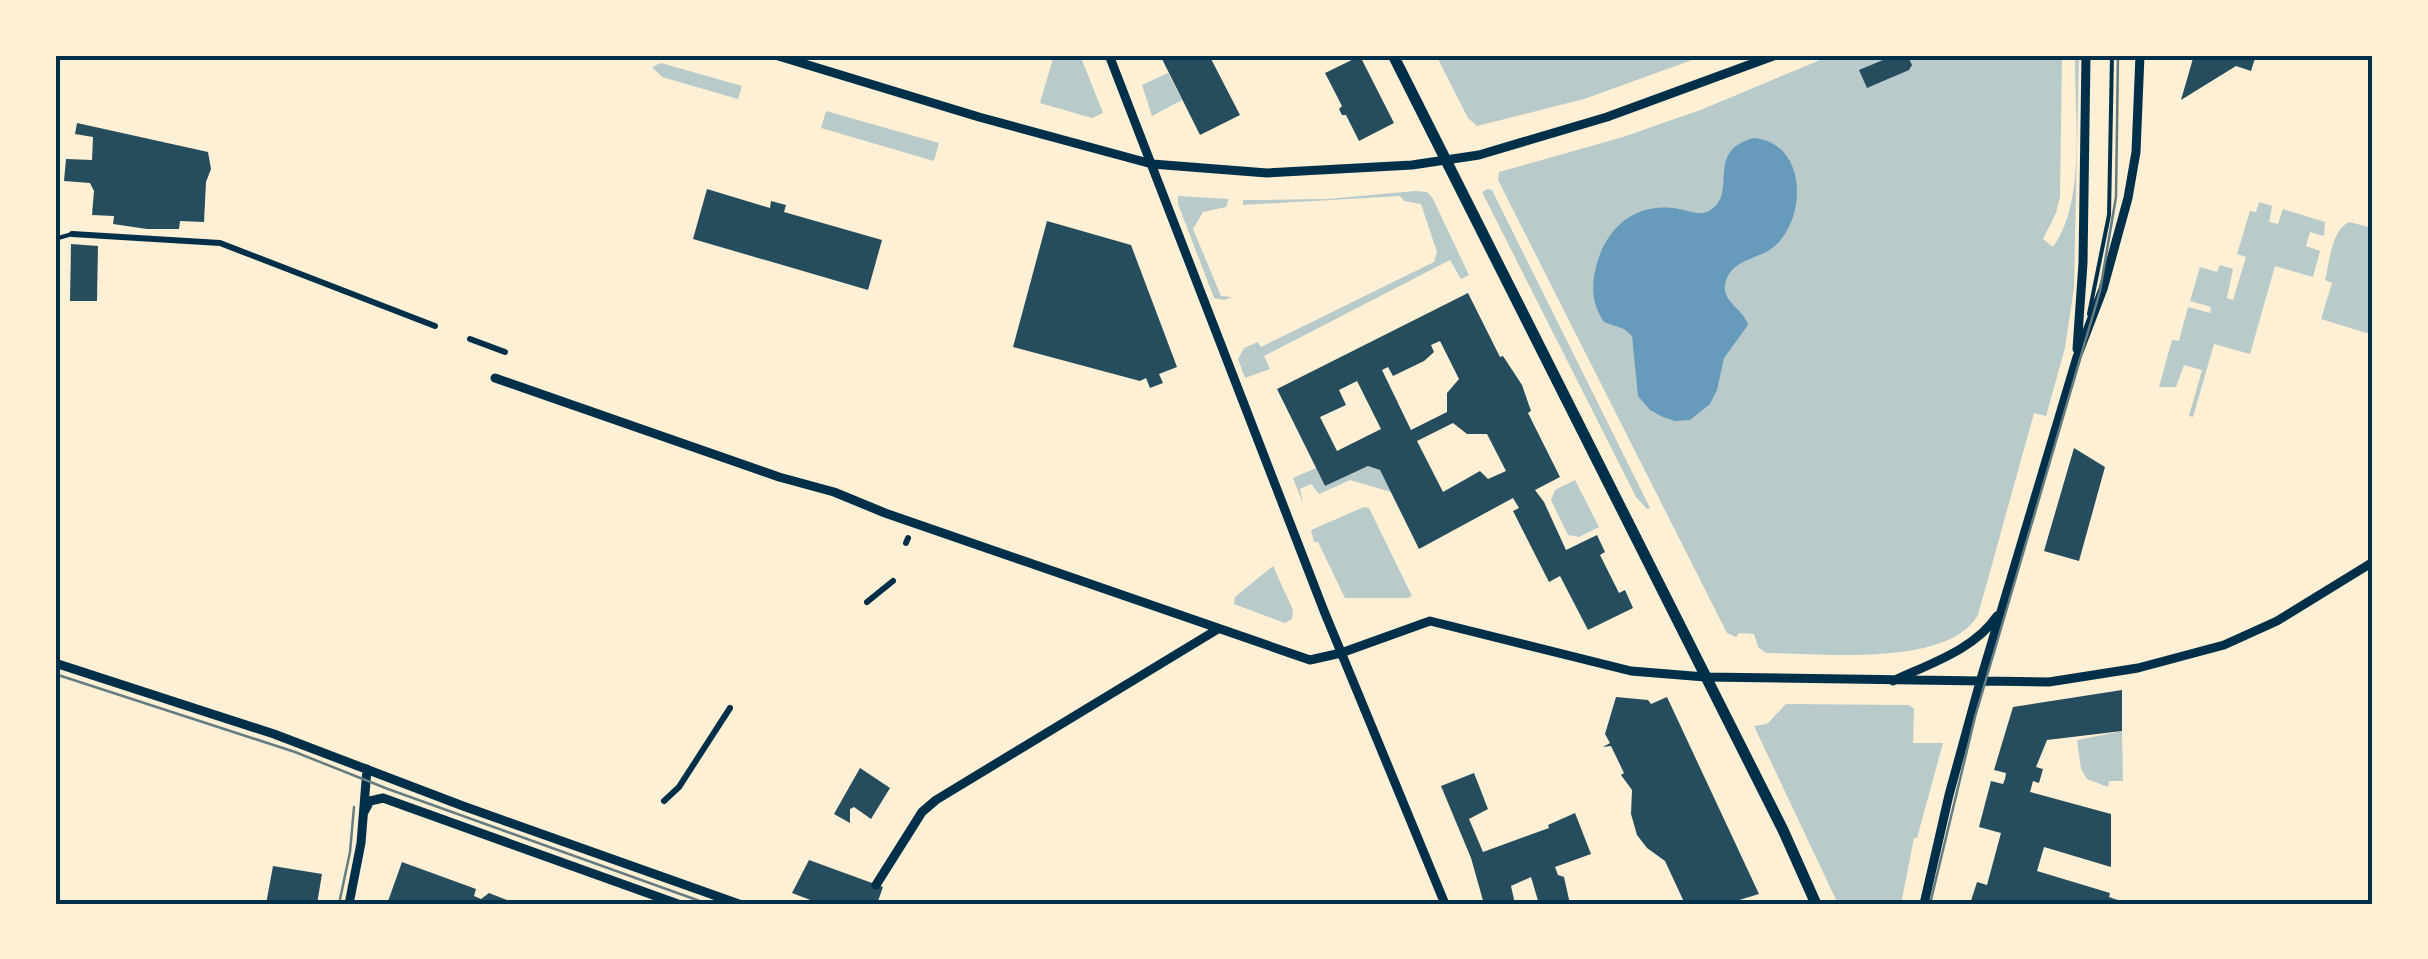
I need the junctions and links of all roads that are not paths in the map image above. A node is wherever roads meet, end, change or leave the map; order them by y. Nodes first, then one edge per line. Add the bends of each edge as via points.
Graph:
1 (775, 55) edge
2 (1109, 55) edge
3 (1393, 55) edge
4 (1776, 55) edge
5 (2086, 55) edge
6 (2112, 55) edge
7 (2140, 55) edge
8 (1446, 160) junction
9 (1152, 164) junction
10 (72, 234) joint
11 (55, 238) edge
12 (435, 326) dead end
13 (470, 339) dead end
14 (505, 352) dead end
15 (2077, 356) junction
16 (495, 378) dead end
17 (2373, 562) edge
18 (893, 581) dead end
19 (868, 602) dead end
20 (2002, 608) junction
21 (1218, 629) junction
22 (1342, 653) junction
23 (55, 662) edge
24 (1705, 678) junction
25 (1890, 682) junction
26 (1980, 682) junction
27 (730, 708) dead end
28 (367, 769) junction
29 (664, 801) dead end
30 (364, 812) junction
31 (876, 884) dead end
32 (1814, 902) edge
33 (350, 904) edge
34 (678, 904) edge
35 (739, 904) edge
36 (1445, 904) edge
37 (1924, 904) edge

1 - 9 street
2 - 9 street
3 - 8 street
4 - 8 street via 1607,118
5 - 15 street
6 - 15 lane via 2109,215
7 - 15 street via 2133,174 2103,289
8 - 9 street via 1320,172
8 - 24 street
9 - 22 street
10 - 11 lane
10 - 12 street via 220,243
13 - 14 street
15 - 20 street
16 - 21 street
17 - 26 street via 2277,620 2210,649 2070,680
18 - 19 street
20 - 25 street via 1965,646
20 - 26 street
21 - 22 street via 1310,660
21 - 31 street via 936,800
22 - 24 street via 1430,621 1582,662
22 - 36 street
23 - 28 street
24 - 25 street
24 - 32 street
25 - 26 street
26 - 37 street
27 - 29 street
28 - 30 street
28 - 35 street
30 - 33 street
30 - 34 street via 370,800 383,798

